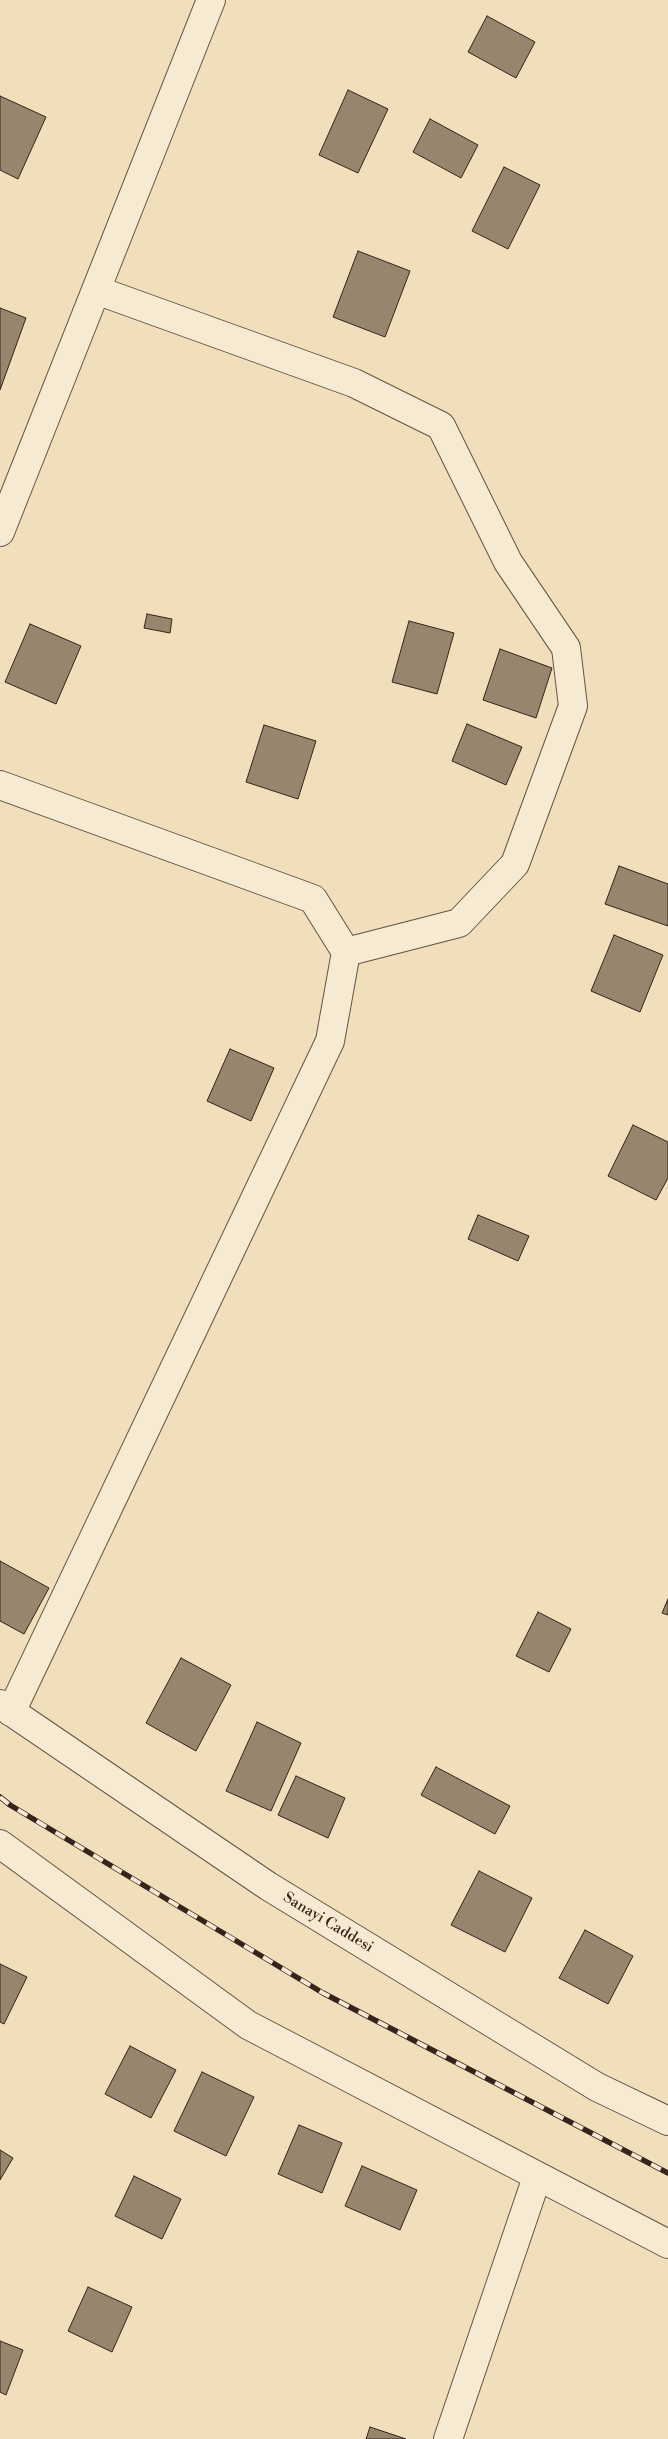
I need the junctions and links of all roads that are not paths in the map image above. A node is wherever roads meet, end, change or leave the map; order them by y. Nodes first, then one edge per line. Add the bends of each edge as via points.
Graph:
1 (211, 0) edge
2 (96, 290) junction
3 (2, 522) edge
4 (0, 785) edge
5 (346, 952) junction
6 (5, 1708) edge
7 (0, 1844) edge
8 (668, 2121) edge
9 (538, 2177) junction
10 (668, 2244) edge
11 (448, 2439) edge

1 - 2 street
2 - 3 street
2 - 5 street via 354,383 441,426 508,562 566,648 573,706 515,864 459,923
4 - 5 street via 313,899
5 - 6 street via 330,1042
6 - 8 street, Sanayi Caddesi via 268,1886 597,2087
7 - 9 street via 248,2025
9 - 10 street
9 - 11 street

